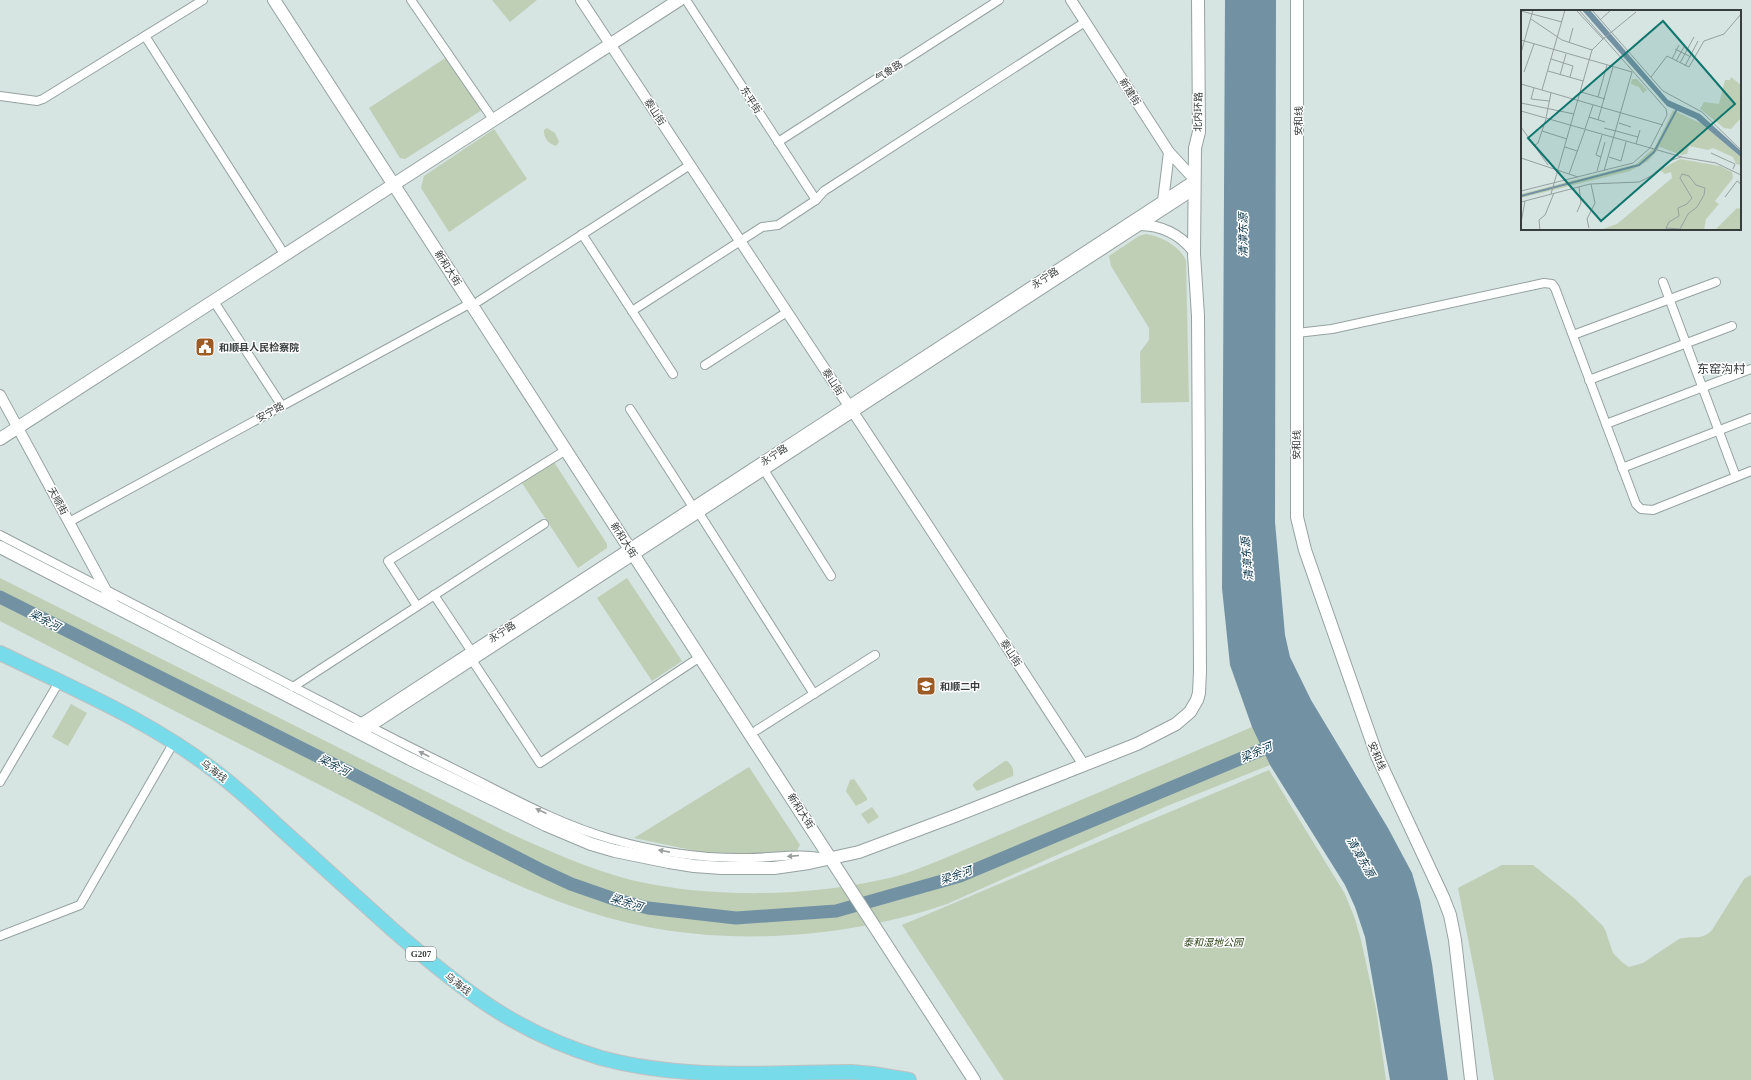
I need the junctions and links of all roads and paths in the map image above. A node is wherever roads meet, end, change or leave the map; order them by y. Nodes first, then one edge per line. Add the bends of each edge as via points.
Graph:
1 (203, 0) edge
2 (274, 0) edge
3 (283, 0) edge
4 (411, 0) edge
5 (581, 0) edge
6 (668, 0) edge
7 (679, 0) edge
8 (686, 0) edge
9 (999, 0) edge
10 (1071, 0) edge
11 (1190, 0) edge
12 (1198, 0) edge
13 (1297, 0) edge
14 (1085, 22) junction
15 (145, 36) junction
16 (609, 42) junction
17 (0, 96) edge
18 (490, 114) junction
19 (778, 142) junction
20 (1195, 148) junction
21 (1169, 152) junction
22 (690, 165) junction
23 (395, 179) junction
24 (1195, 184) junction
25 (816, 200) junction
26 (1163, 201) junction
27 (1139, 226) junction
28 (582, 234) junction
29 (740, 241) junction
30 (281, 249) junction
31 (1194, 252) junction
32 (1663, 282) dead end
33 (1716, 282) dead end
34 (1669, 299) junction
35 (213, 300) junction
36 (475, 302) junction
37 (632, 311) junction
38 (787, 312) junction
39 (1732, 326) dead end
40 (1297, 333) junction
41 (1573, 335) junction
42 (1686, 343) junction
43 (706, 365) dead end
44 (1751, 369) edge
45 (673, 374) dead end
46 (1589, 380) junction
47 (1702, 387) junction
48 (0, 395) edge
49 (282, 406) junction
50 (630, 409) dead end
51 (851, 409) junction
52 (1751, 418) edge
53 (1606, 424) junction
54 (16, 425) junction
55 (1719, 431) junction
56 (0, 432) edge
57 (0, 439) edge
58 (566, 450) junction
59 (1622, 468) junction
60 (764, 470) junction
61 (1751, 471) edge
62 (1736, 477) junction
63 (696, 510) junction
64 (69, 522) junction
65 (544, 524) dead end
66 (0, 535) edge
67 (0, 547) edge
68 (635, 550) junction
69 (831, 576) dead end
70 (107, 590) junction
71 (434, 595) junction
72 (417, 606) junction
73 (115, 607) junction
74 (0, 653) edge
75 (875, 655) dead end
76 (472, 656) junction
77 (700, 657) junction
78 (60, 682) junction
79 (293, 687) junction
80 (814, 694) junction
81 (362, 728) junction
82 (757, 730) junction
83 (174, 742) junction
84 (1084, 765) junction
85 (0, 782) edge
86 (836, 858) junction
87 (1429, 866) junction
88 (880, 926) junction
89 (0, 936) edge
90 (909, 1080) edge
91 (974, 1080) edge
92 (984, 1080) edge
93 (1471, 1080) edge
94 (1477, 1080) edge

1 - 15 street
2 - 23 main road, 新和大街
3 - 23 main road, 新和大街
4 - 18 street
5 - 16 street, 泰山街
6 - 16 main road
7 - 16 main road
8 - 19 street, 东平街
9 - 19 street, 气象路
10 - 14 street, 新建街
11 - 20 main road, 北内环路 via 1191,129
12 - 20 main road, 北内环路 via 1199,132
13 - 40 main road, 安和线
14 - 21 street, 新建街
14 - 25 street via 824,191
15 - 17 street via 43,99 36,101
15 - 30 street
16 - 18 main road
16 - 22 street, 泰山街
16 - 23 main road
18 - 23 main road
19 - 25 street, 东平街
20 - 24 main road
21 - 24 street, 新建街
21 - 26 street
22 - 28 street, 安宁路
22 - 29 street, 泰山街
23 - 30 main road
23 - 35 main road
23 - 36 main road, 新和大街
24 - 26 street, 永宁路
24 - 27 street, 永宁路
24 - 31 main road
25 - 29 street via 778,225 762,227
26 - 51 street, 永宁路
27 - 31 street via 1153,226 1170,232
27 - 51 street, 永宁路
28 - 36 street, 安宁路
28 - 37 street
29 - 37 street
29 - 38 street, 泰山街
30 - 54 main road
31 - 84 main road via 1198,316 1199,693 1190,712 1176,724 1144,741
32 - 34 street
33 - 34 street
34 - 41 street
34 - 42 street
35 - 49 street
35 - 54 main road
36 - 49 street, 安宁路
36 - 58 main road, 新和大街
36 - 68 main road, 新和大街
37 - 45 street
38 - 43 street
38 - 51 street, 泰山街
39 - 42 street
40 - 41 street via 1332,329 1544,283 1552,284 1555,288
40 - 87 main road, 安和线 via 1296,498 1300,533 1376,756
41 - 46 street
42 - 46 street
42 - 47 street
44 - 47 street
46 - 53 street
47 - 53 street
47 - 55 street
48 - 54 street, 天顺街
49 - 64 street, 安宁路
50 - 63 street
51 - 60 street, 永宁路
51 - 63 street, 永宁路
51 - 84 street, 泰山街
52 - 55 street
53 - 59 street
54 - 56 main road
54 - 57 main road
54 - 64 street, 天顺街
55 - 59 street
55 - 62 street
58 - 68 main road, 新和大街
58 - 72 street via 388,561
59 - 62 street via 1636,504 1646,510 1653,510
60 - 63 street, 永宁路
60 - 69 street
61 - 62 street
63 - 68 street, 永宁路
63 - 80 street
64 - 70 street, 天顺街
65 - 71 street
66 - 70 street
67 - 73 main road
68 - 76 street, 永宁路
68 - 77 main road, 新和大街
68 - 82 main road, 新和大街
70 - 73 street, 天顺街
70 - 79 street
71 - 72 street
71 - 76 street
72 - 79 street
73 - 81 main road
74 - 78 highway, 乌海线 / G207
75 - 80 street
76 - 77 street via 540,762
76 - 81 street, 永宁路
77 - 86 main road, 新和大街
78 - 83 highway, 乌海线 / G207
78 - 85 street
79 - 81 street
80 - 82 street
81 - 86 main road via 465,787 546,825 615,851 669,862 722,868 774,868
82 - 86 main road, 新和大街
83 - 89 street via 80,905
83 - 90 highway, 乌海线 / G207 via 229,782 458,985 492,1009 535,1033 602,1058 664,1071 714,1075 855,1072
84 - 86 main road via 912,832
86 - 88 main road, 新和大街
87 - 93 main road, 安和线 via 1453,927
87 - 94 main road, 安和线 via 1449,895 1459,926
88 - 91 main road, 新和大街
88 - 92 main road, 新和大街

